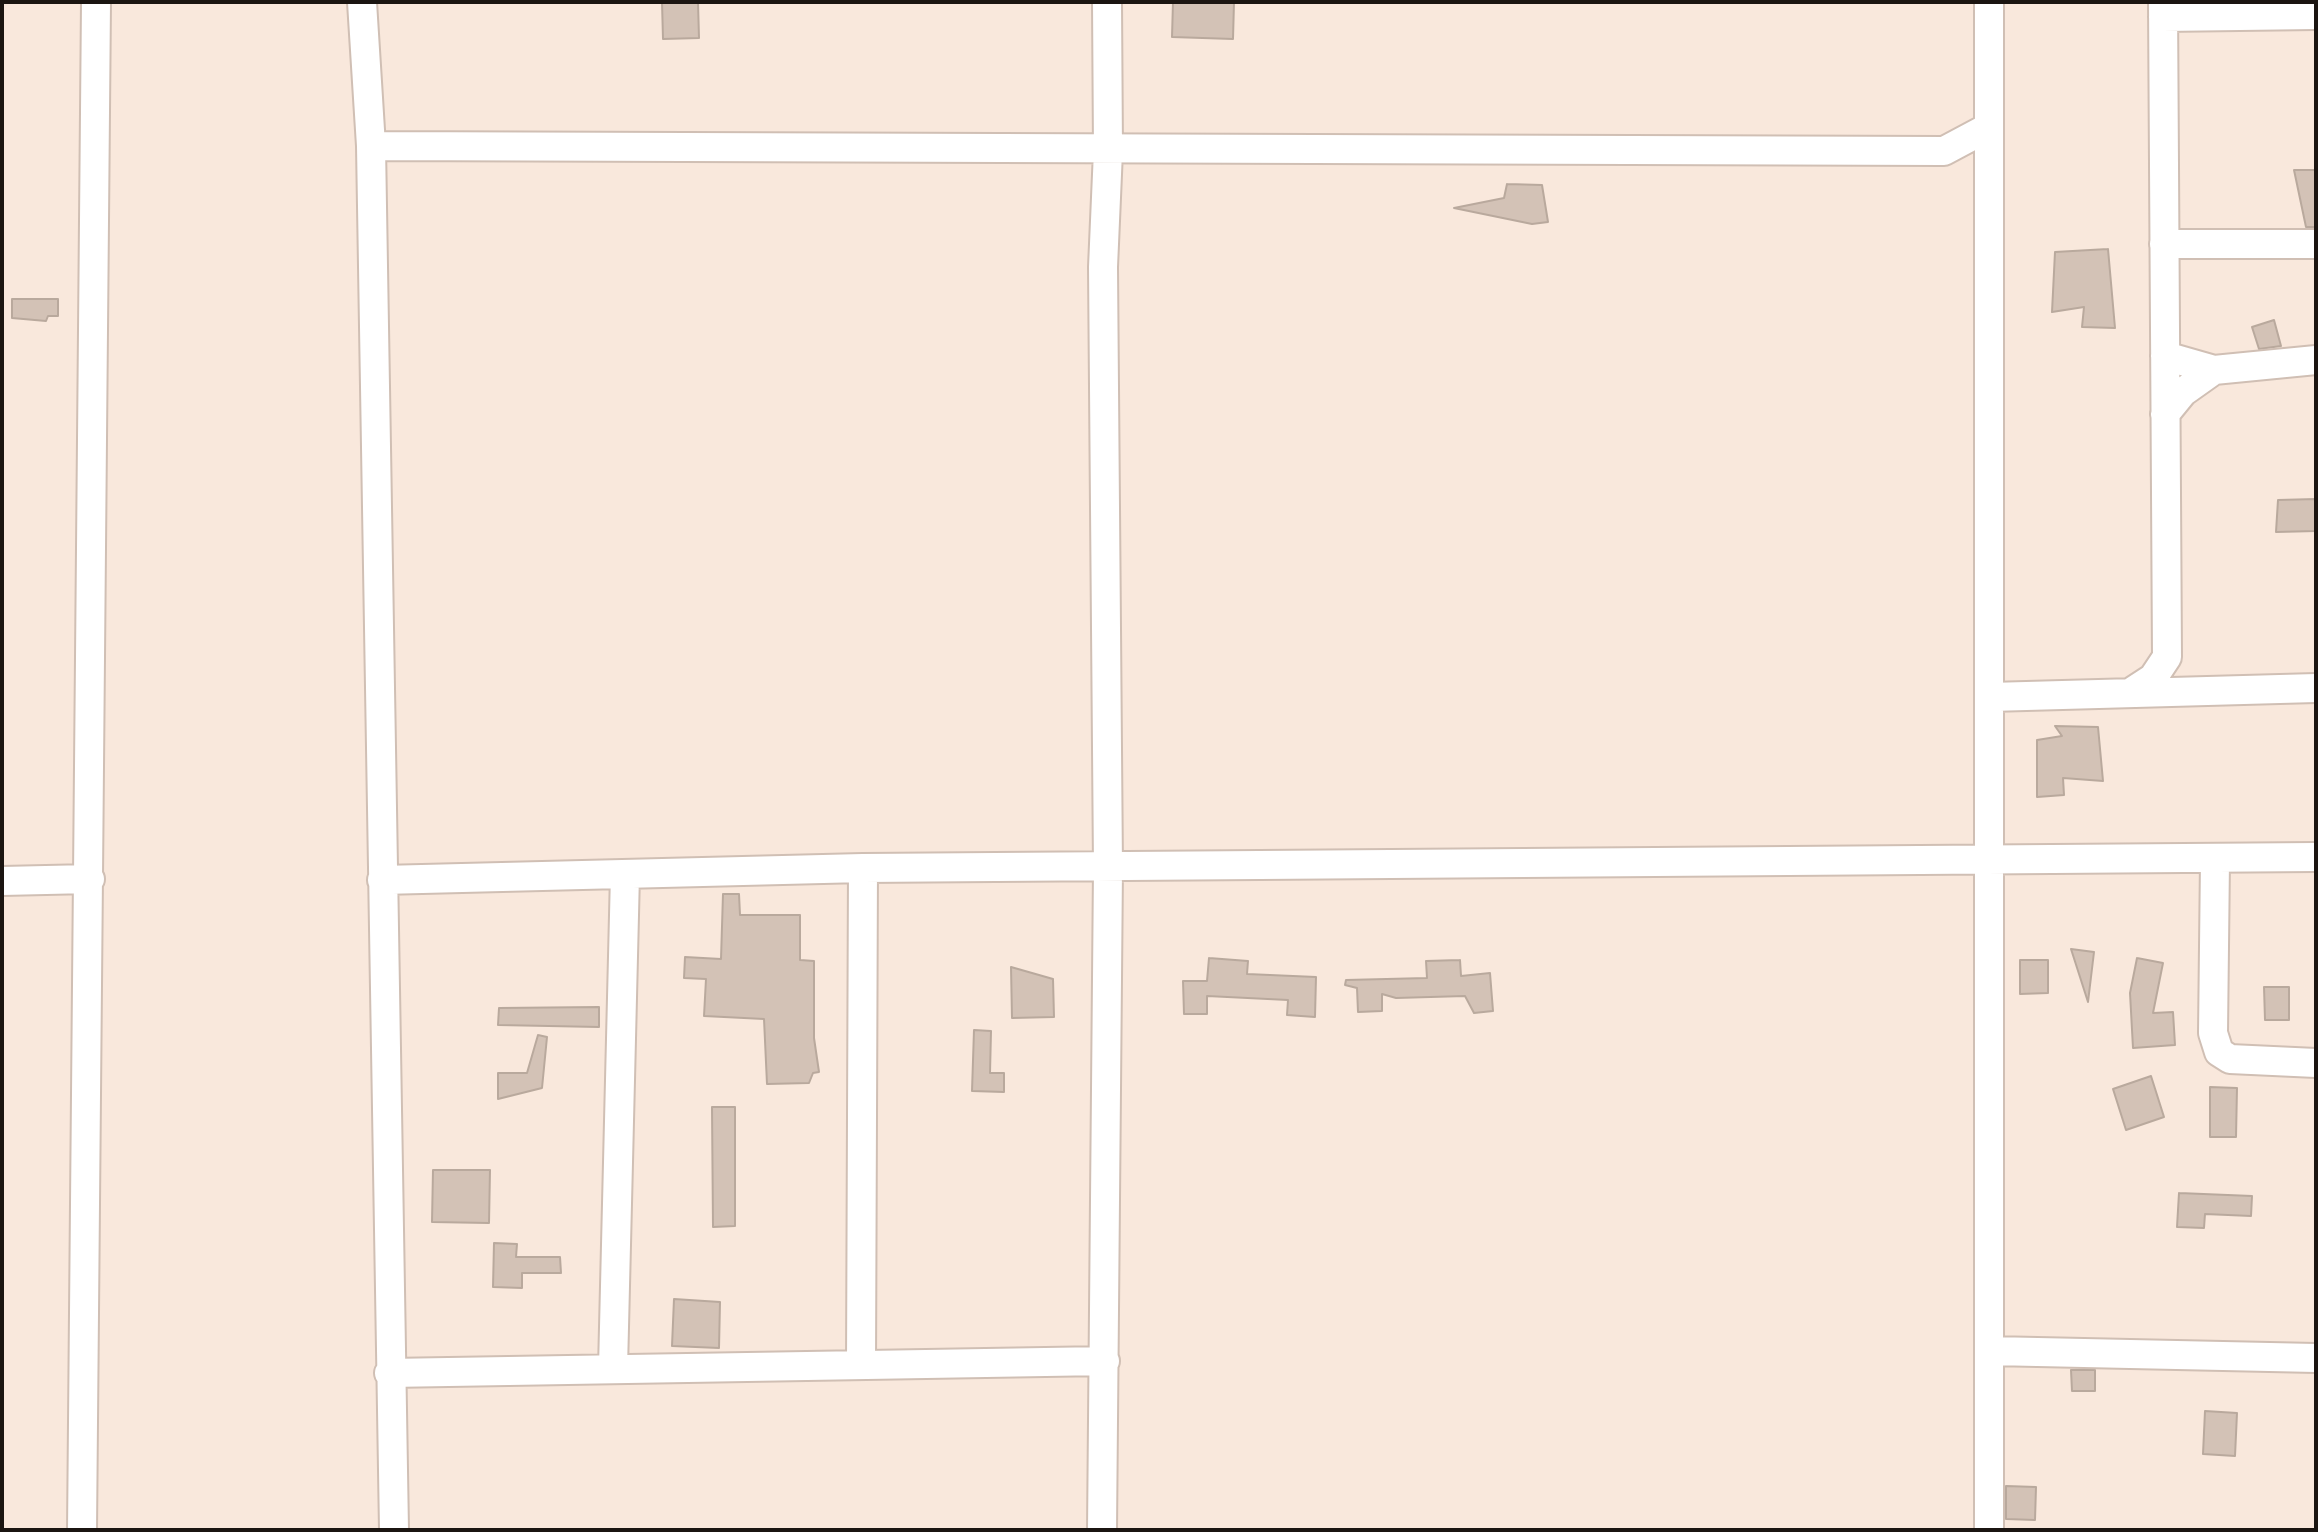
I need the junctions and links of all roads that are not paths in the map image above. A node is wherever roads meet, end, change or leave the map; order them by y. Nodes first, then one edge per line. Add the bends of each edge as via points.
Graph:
1 (96, 2) edge
2 (362, 2) edge
3 (1107, 2) edge
4 (1989, 2) edge
5 (2163, 9) edge
6 (2316, 15) edge
7 (1989, 127) junction
8 (371, 146) junction
9 (1108, 151) junction
10 (1944, 151) junction
11 (1989, 186) junction
12 (2164, 244) junction
13 (2316, 244) edge
14 (2165, 356) junction
15 (2316, 360) edge
16 (2214, 370) junction
17 (2165, 414) junction
18 (2167, 657) junction
19 (2316, 688) edge
20 (2209, 691) junction
21 (2130, 693) junction
22 (1990, 697) junction
23 (1990, 857) junction
24 (2316, 857) edge
25 (2215, 860) junction
26 (863, 868) junction
27 (1108, 868) junction
28 (625, 874) junction
29 (90, 879) junction
30 (382, 880) junction
31 (2, 881) edge
32 (2316, 1063) edge
33 (1991, 1351) junction
34 (2316, 1358) edge
35 (1105, 1361) junction
36 (861, 1363) junction
37 (613, 1368) junction
38 (389, 1373) junction
39 (82, 1530) edge
40 (394, 1530) edge
41 (1102, 1530) edge
42 (1989, 1530) edge

1 - 29 street
2 - 8 street
3 - 9 street
4 - 7 street
5 - 6 street
5 - 12 street
7 - 10 street
7 - 11 street
8 - 9 street
8 - 30 street
9 - 10 street
9 - 27 street via 1103,267
10 - 11 street
11 - 22 street
12 - 13 street
12 - 14 street
14 - 16 street
14 - 17 street
15 - 16 street
16 - 17 street via 2183,392
17 - 18 street
18 - 20 street
18 - 21 street via 2153,678
19 - 20 street
20 - 21 street
21 - 22 street
22 - 23 street
23 - 25 street
23 - 27 street
23 - 33 street
24 - 25 street
25 - 32 street via 2213,1033 2219,1052 2230,1059
26 - 27 street
26 - 28 street
26 - 36 street
27 - 35 street
28 - 30 street
28 - 37 street
29 - 31 street
29 - 39 street
30 - 38 street
33 - 34 street
33 - 42 street
35 - 36 street
35 - 41 street
36 - 37 street
37 - 38 street
38 - 40 street

